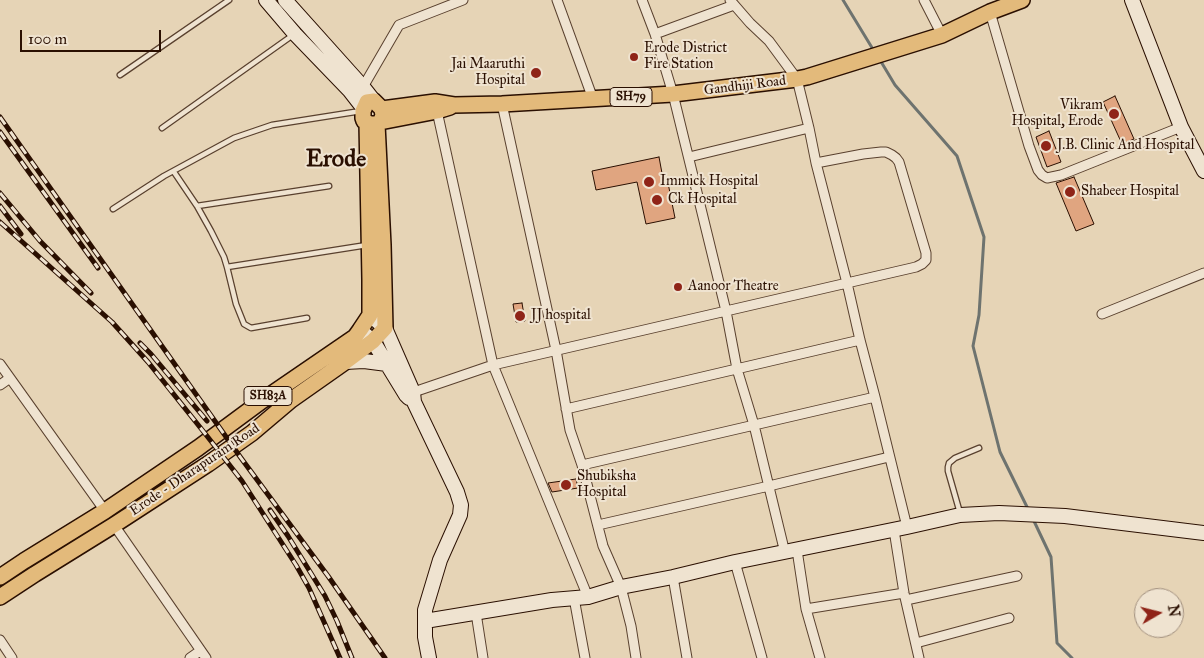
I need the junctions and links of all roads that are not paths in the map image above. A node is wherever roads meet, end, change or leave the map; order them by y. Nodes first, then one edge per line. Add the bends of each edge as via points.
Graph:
1 (229, 0) edge
2 (266, 0) edge
3 (285, 0) edge
4 (463, 0) edge
5 (557, 0) edge
6 (642, 0) edge
7 (924, 0) edge
8 (1022, 0) edge
9 (1132, 0) edge
10 (732, 2) edge
11 (990, 12) junction
12 (295, 34) junction
13 (655, 34) junction
14 (942, 35) junction
15 (120, 75) dead end
16 (802, 78) junction
17 (363, 87) junction
18 (673, 94) junction
19 (593, 100) junction
20 (502, 104) junction
21 (454, 105) junction
22 (437, 111) junction
23 (372, 114) junction
24 (1182, 127) junction
25 (162, 128) dead end
26 (809, 128) junction
27 (689, 157) junction
28 (816, 163) junction
29 (1204, 171) edge
30 (174, 172) junction
31 (330, 186) dead end
32 (197, 206) junction
33 (113, 209) dead end
34 (370, 245) junction
35 (227, 267) junction
36 (1204, 273) edge
37 (847, 282) junction
38 (726, 311) junction
39 (1102, 314) dead end
40 (370, 315) junction
41 (307, 318) dead end
42 (385, 328) junction
43 (360, 330) junction
44 (860, 340) junction
45 (373, 341) junction
46 (556, 350) junction
47 (345, 362) junction
48 (0, 364) edge
49 (387, 364) junction
50 (493, 365) junction
51 (738, 369) junction
52 (10, 378) junction
53 (0, 385) edge
54 (411, 396) junction
55 (875, 397) junction
56 (566, 410) junction
57 (754, 425) junction
58 (979, 448) dead end
59 (889, 457) junction
60 (582, 464) junction
61 (769, 486) junction
62 (105, 511) junction
63 (960, 515) junction
64 (114, 525) junction
65 (598, 525) junction
66 (900, 529) junction
67 (1204, 533) edge
68 (791, 551) junction
69 (735, 562) junction
70 (1017, 576) dead end
71 (0, 577) edge
72 (673, 577) junction
73 (621, 587) junction
74 (905, 596) junction
75 (0, 597) edge
76 (581, 597) junction
77 (806, 609) junction
78 (476, 613) junction
79 (1008, 618) dead end
80 (425, 621) junction
81 (0, 640) edge
82 (916, 644) junction
83 (203, 654) edge
84 (12, 658) edge
85 (190, 658) edge
86 (429, 658) edge
87 (484, 658) edge
88 (585, 658) edge
89 (636, 658) edge
90 (687, 658) edge
91 (762, 658) edge
92 (820, 658) edge
93 (919, 658) edge

1 - 15 lane
2 - 12 street
3 - 17 street
4 - 17 street via 399,25
5 - 19 street
6 - 13 street
7 - 14 street
8 - 11 main road, Gandhiji Road / SH79
9 - 24 street
10 - 13 street
10 - 16 street
11 - 14 main road, Gandhiji Road / SH79
11 - 24 street via 1029,146 1038,170 1047,178
12 - 23 street
12 - 25 lane
13 - 18 street
14 - 16 main road, Gandhiji Road / SH79
16 - 18 main road, Gandhiji Road / SH79
16 - 26 street
17 - 23 street
18 - 19 main road, Gandhiji Road / SH79
18 - 27 street
19 - 20 main road, Gandhiji Road / SH79
20 - 21 main road, Gandhiji Road / SH79
20 - 46 street
21 - 22 main road, Gandhiji Road / SH79
21 - 23 main road, Gandhiji Road / SH79 via 435,102
22 - 23 main road, Gandhiji Road / SH79
22 - 50 street
23 - 30 lane via 272,125 227,141
23 - 34 main road
23 - 42 main road via 383,245
24 - 29 street
26 - 27 street
26 - 28 street
27 - 38 street
28 - 37 street
28 - 37 street via 863,154 886,152 892,155 899,162 926,253 926,260 916,268
30 - 32 lane
30 - 33 lane
31 - 32 lane
32 - 35 lane
34 - 35 lane
34 - 40 main road
35 - 41 lane via 236,304 248,327
36 - 39 street
37 - 38 street
37 - 44 street
38 - 46 street
38 - 51 street
40 - 42 street
40 - 43 main road, Erode - Dharapuram Road / SH83A
42 - 45 main road, Erode - Dharapuram Road / SH83A
42 - 54 street
43 - 45 street
43 - 62 main road, Erode - Dharapuram Road / SH83A via 355,337
44 - 51 street
44 - 55 street
45 - 47 main road, Erode - Dharapuram Road / SH83A
45 - 49 street
46 - 50 street
46 - 56 street
47 - 49 street
47 - 64 main road, Erode - Dharapuram Road / SH83A via 291,400 252,433
48 - 52 street
49 - 54 street
50 - 54 street
50 - 76 street
51 - 56 street
51 - 57 street
52 - 53 street
52 - 62 street
54 - 80 street via 457,492 460,505 460,515 440,560 425,610
55 - 57 street
55 - 59 street
56 - 60 street
57 - 60 street
57 - 61 street
58 - 63 lane via 949,463
59 - 61 street
59 - 66 street
60 - 65 street
61 - 65 street
61 - 68 street
62 - 71 main road, Erode - Dharapuram Road / SH83A
63 - 66 street
63 - 67 street via 1066,516
64 - 75 main road, Erode - Dharapuram Road / SH83A
64 - 83 street
65 - 73 street via 603,546
66 - 68 street
66 - 74 street
68 - 69 street
68 - 77 street
69 - 72 street
69 - 91 street
70 - 74 street
72 - 73 street
72 - 90 street
73 - 76 street
73 - 89 street
74 - 77 street
74 - 82 street
76 - 78 street
76 - 88 street
77 - 92 street
78 - 80 street
78 - 87 street
79 - 82 street
80 - 86 street
81 - 84 street
82 - 93 street
83 - 85 street

